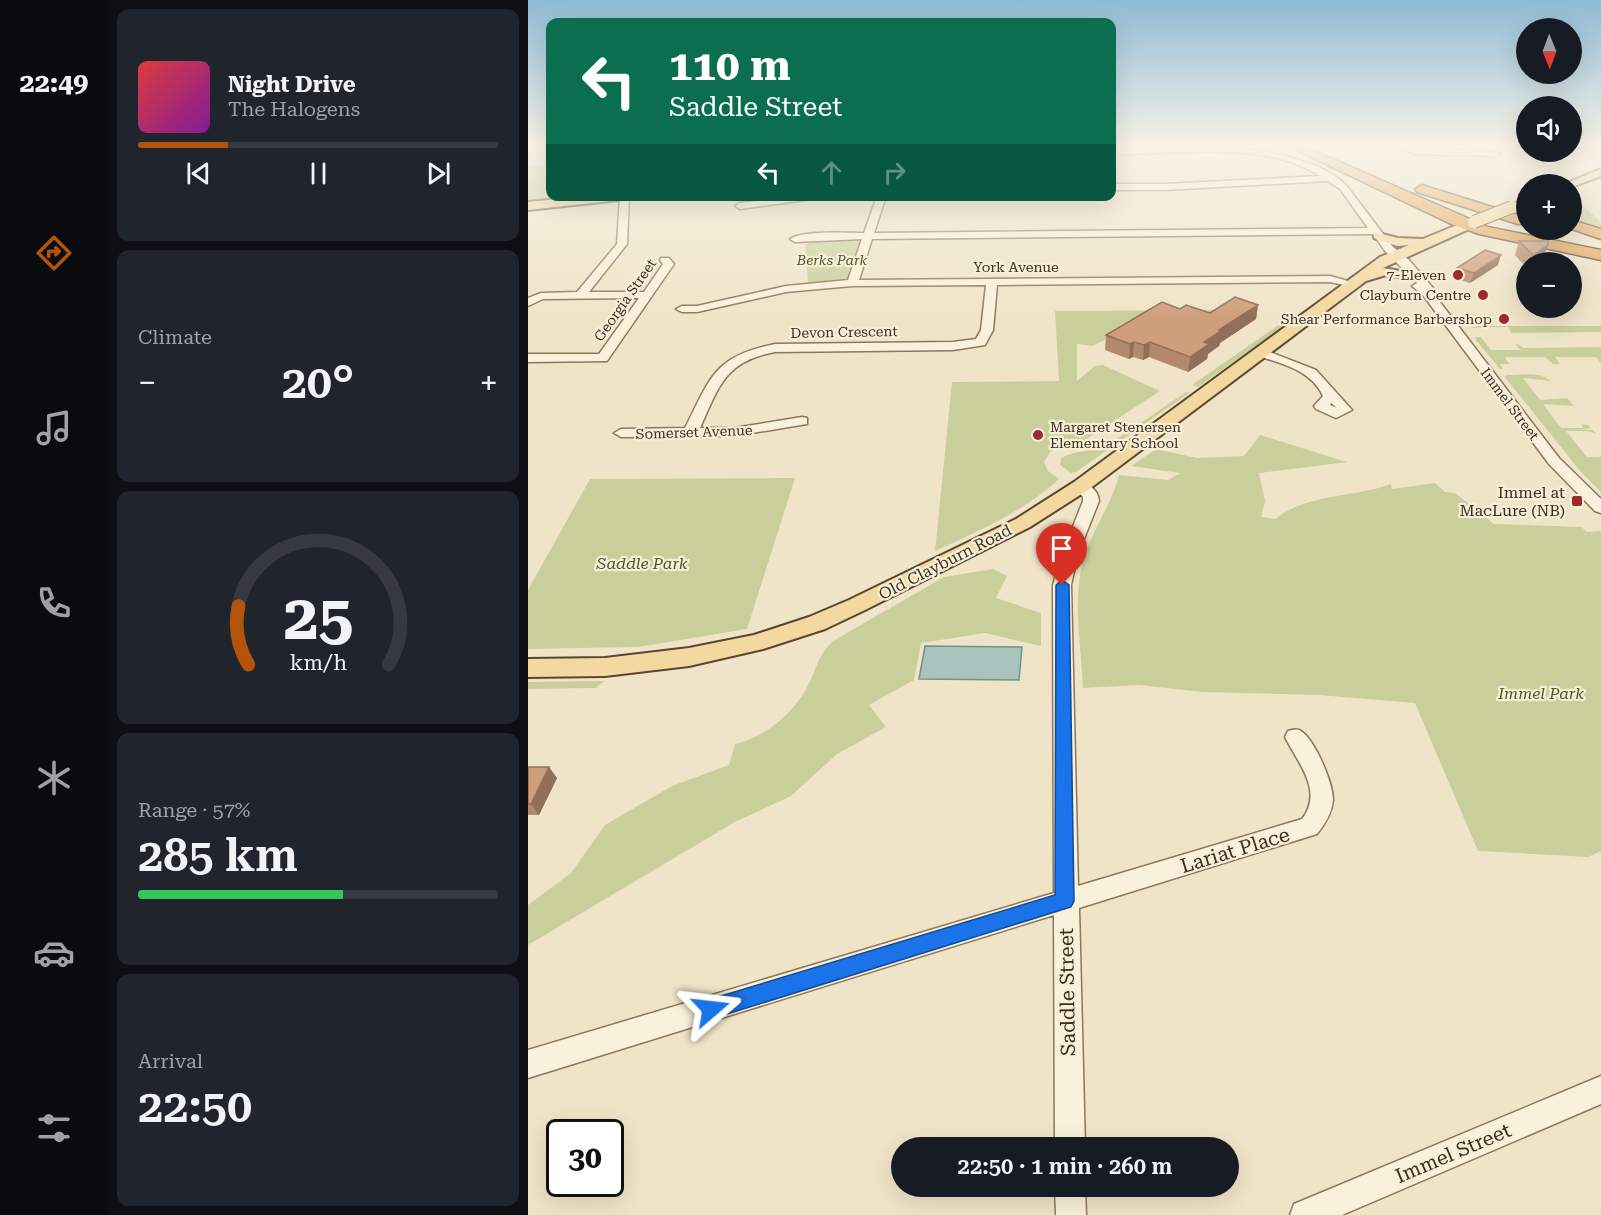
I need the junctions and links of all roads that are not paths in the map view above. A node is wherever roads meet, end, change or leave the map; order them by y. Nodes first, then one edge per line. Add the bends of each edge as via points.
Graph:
1 (553, 204) edge
2 (624, 204) edge
3 (761, 204) edge
4 (880, 204) edge
5 (1355, 204) edge
6 (1425, 204) edge
7 (1454, 204) edge
8 (1469, 204) edge
9 (528, 206) edge
10 (740, 206) dead end
11 (1516, 207) edge
12 (1516, 218) edge
13 (1516, 223) edge
14 (1471, 224) junction
15 (1582, 227) edge
16 (1377, 233) junction
17 (1601, 234) edge
18 (870, 235) junction
19 (1582, 238) edge
20 (795, 239) dead end
21 (1431, 239) junction
22 (1575, 240) edge
23 (1601, 243) edge
24 (1601, 247) edge
25 (1395, 255) junction
26 (1601, 255) edge
27 (665, 260) dead end
28 (1407, 276) junction
29 (1357, 281) junction
30 (992, 282) junction
31 (852, 283) junction
32 (1427, 293) junction
33 (647, 295) junction
34 (580, 296) junction
35 (528, 303) edge
36 (682, 309) dead end
37 (1263, 353) junction
38 (528, 358) edge
39 (1330, 397) dead end
40 (802, 422) dead end
41 (690, 433) junction
42 (621, 434) dead end
43 (1081, 486) junction
44 (1601, 508) edge
45 (528, 668) edge
46 (1294, 737) dead end
47 (1064, 901) junction
48 (528, 1064) edge
49 (1601, 1090) edge
50 (1070, 1137) edge
51 (1070, 1197) edge
52 (1071, 1215) edge
53 (1305, 1215) edge

1 - 9 main road
2 - 34 street via 622,244
3 - 10 street
4 - 18 street
5 - 16 street, Immel Street
6 - 14 highway
7 - 13 highway
8 - 12 highway
11 - 14 main road, Old Clayburn Road, bridge
14 - 21 main road, Old Clayburn Road
14 - 26 highway
15 - 17 highway
16 - 18 street
16 - 21 main road via 1402,242
16 - 25 street, Immel Street
18 - 20 street
18 - 31 street
19 - 23 highway
21 - 25 main road, Old Clayburn Road
22 - 24 highway
25 - 28 street, Immel Street
25 - 29 main road, Old Clayburn Road
25 - 32 street, Immel Street via 1422,280
27 - 33 street, Georgia Street via 669,264
28 - 29 main road via 1386,271
28 - 32 street, Immel Street
29 - 30 street, York Avenue
29 - 37 main road, Old Clayburn Road
30 - 31 street, York Avenue
30 - 41 street, Devon Crescent via 987,330 981,342 751,352 725,365
31 - 36 street, York Avenue via 786,289
32 - 44 street, Immel Street via 1554,461
33 - 34 street
33 - 38 street, Georgia Street via 603,358
34 - 35 street via 541,296
37 - 39 street via 1309,370 1319,377
37 - 43 main road, Old Clayburn Road
40 - 41 street, Somerset Avenue via 752,431
41 - 42 street, Somerset Avenue
43 - 45 main road, Old Clayburn Road via 1023,523 817,623 755,643 689,657 605,667
43 - 47 street, Saddle Street via 1091,501 1062,585
46 - 47 street, Lariat Place via 1312,762 1320,786 1322,808 1309,827
47 - 48 street, Lariat Place
47 - 50 street, Saddle Street
49 - 53 street, Immel Street
51 - 52 street

